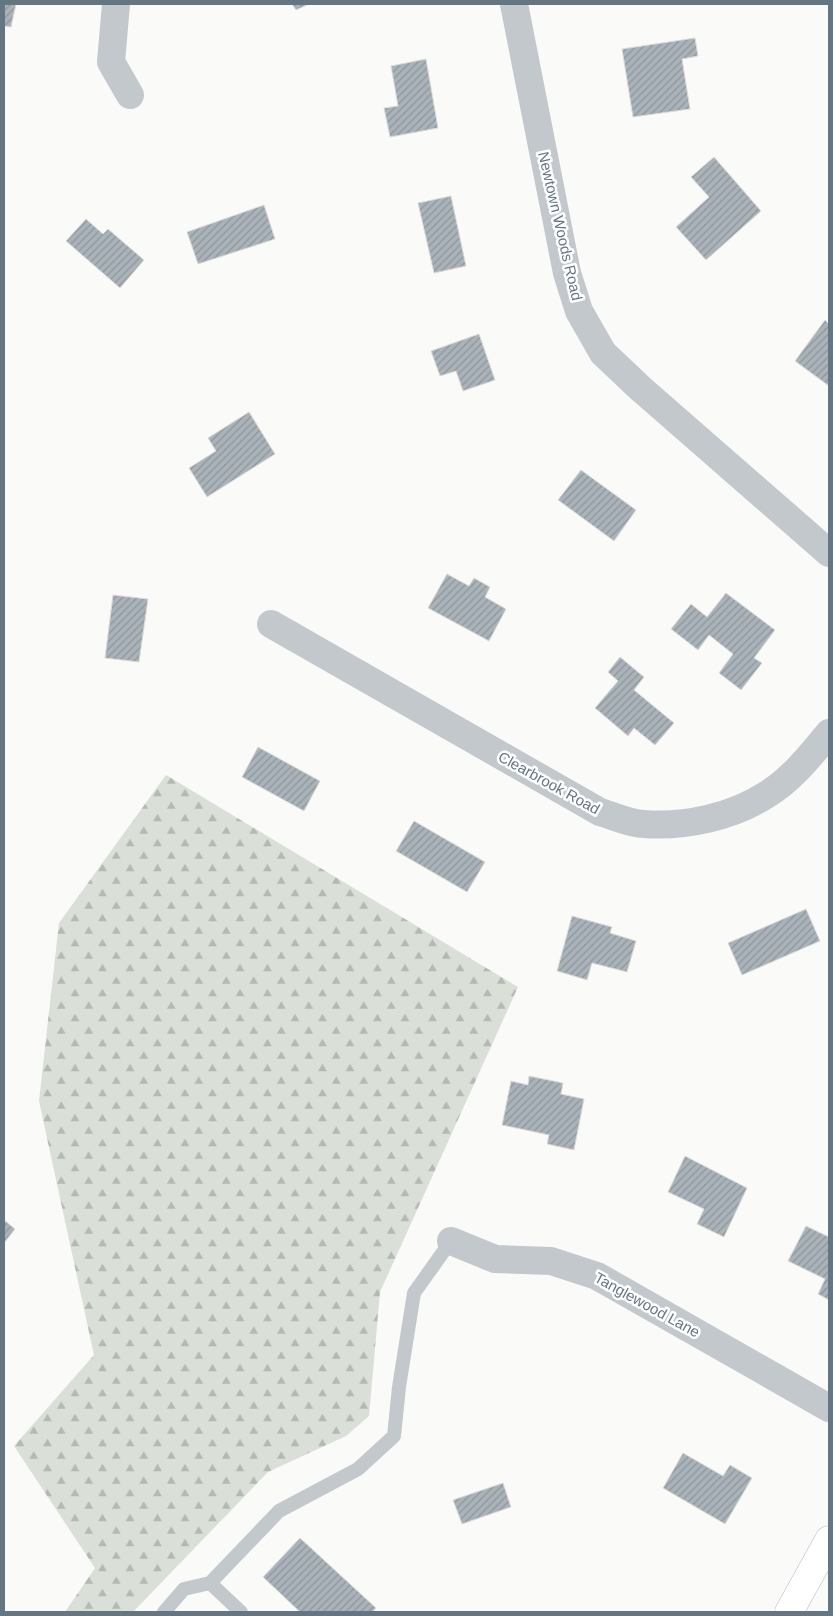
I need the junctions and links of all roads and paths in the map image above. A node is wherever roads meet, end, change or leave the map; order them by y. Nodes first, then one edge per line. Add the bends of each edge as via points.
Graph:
1 (116, 4) edge
2 (514, 4) edge
3 (130, 95) dead end
4 (829, 553) edge
5 (271, 624) dead end
6 (829, 733) edge
7 (451, 1240) joint
8 (829, 1408) edge
9 (829, 1540) edge
10 (210, 1583) junction
11 (796, 1610) edge
12 (164, 1612) edge
13 (241, 1612) edge

1 - 3 street via 111,62
2 - 4 street, Newtown Woods Road via 567,273 584,319 603,354
5 - 6 street, Clearbrook Road via 600,812 642,824 685,823 718,815 766,795 802,765
7 - 8 street, Tanglewood Lane via 496,1259 551,1261 597,1276
7 - 10 lane via 414,1292 394,1436 358,1469 279,1511
9 - 11 street
10 - 12 lane via 184,1589
10 - 13 lane

